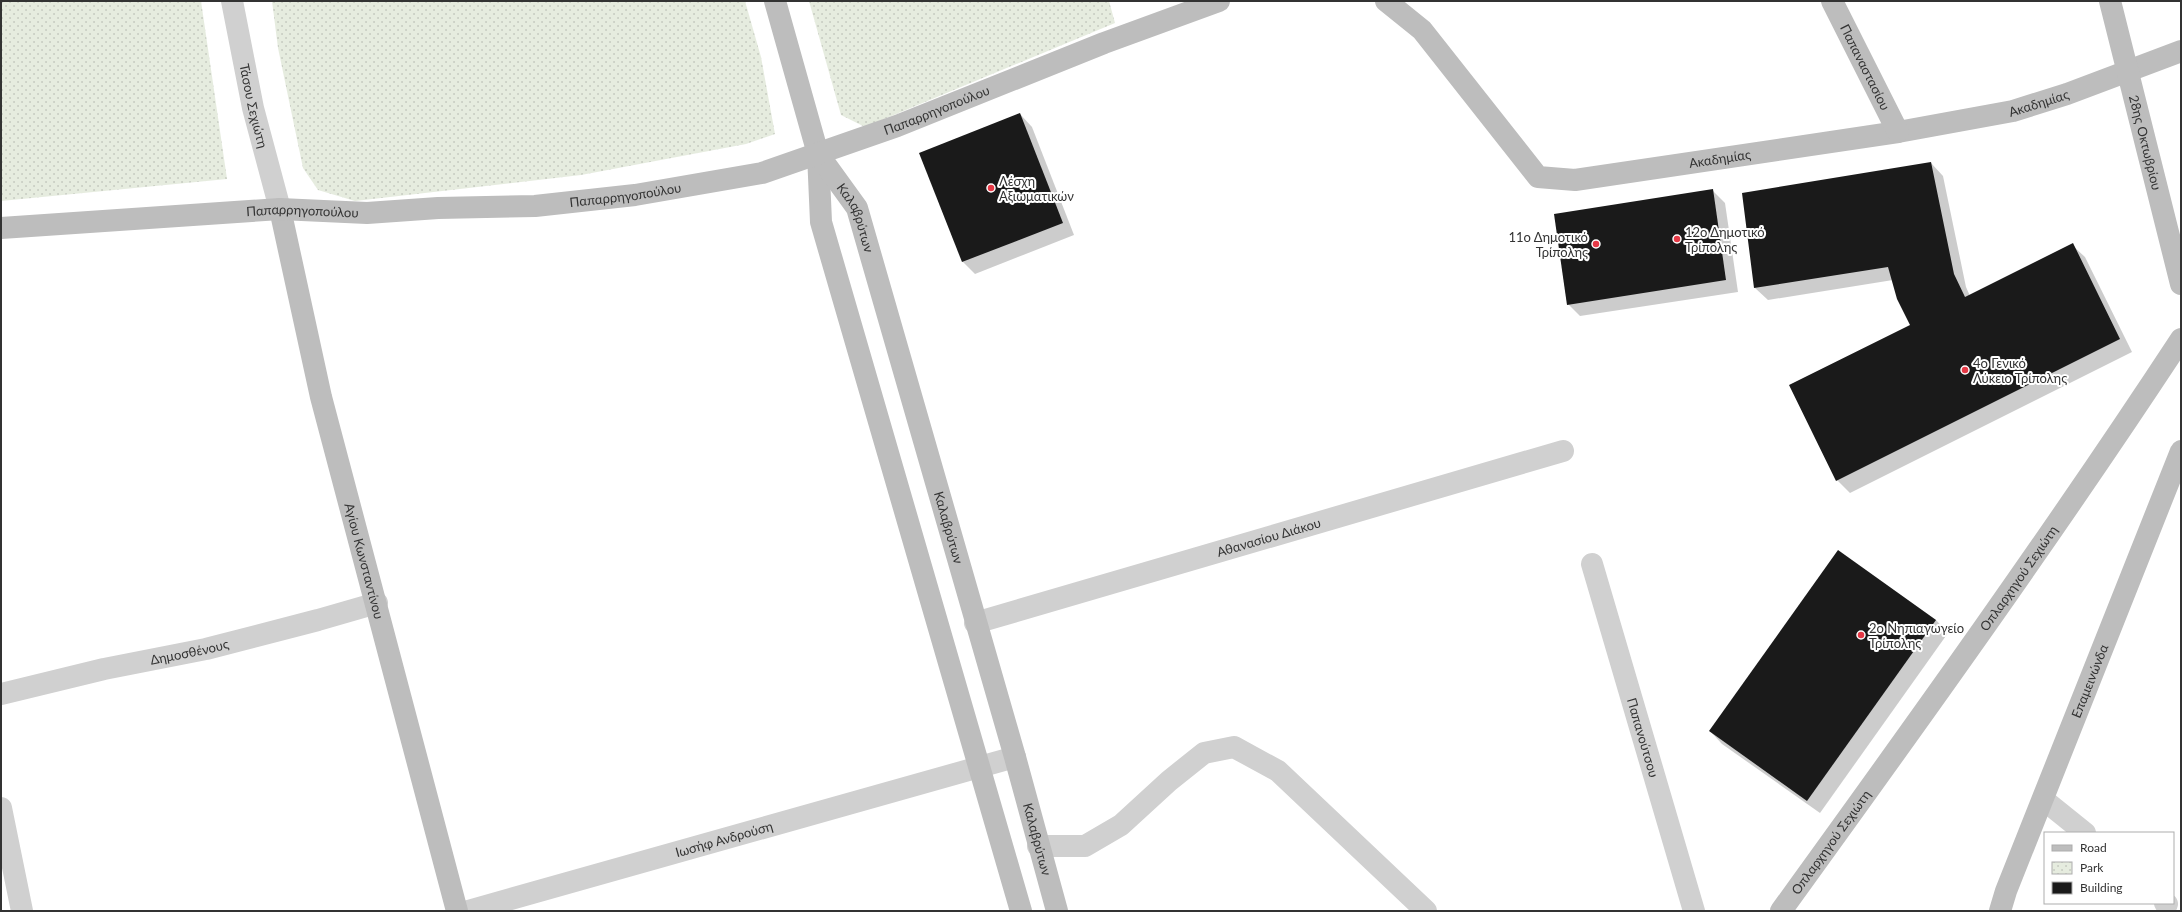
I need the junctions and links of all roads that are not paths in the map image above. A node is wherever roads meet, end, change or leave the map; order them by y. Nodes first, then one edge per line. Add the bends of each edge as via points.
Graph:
1 (232, 1) edge
2 (775, 1) edge
3 (1218, 1) edge
4 (1386, 1) edge
5 (1832, 1) edge
6 (2110, 1) edge
7 (2181, 51) edge
8 (2126, 70) junction
9 (1898, 132) junction
10 (818, 154) junction
11 (280, 209) junction
12 (1, 228) edge
13 (2181, 284) edge
14 (2181, 339) edge
15 (1563, 451) dead end
16 (2181, 451) edge
17 (1592, 564) dead end
18 (376, 603) junction
19 (975, 624) junction
20 (1, 694) edge
21 (1015, 757) junction
22 (980, 766) junction
23 (2044, 800) junction
24 (1, 808) edge
25 (2084, 832) edge
26 (1038, 846) junction
27 (22, 911) edge
28 (456, 911) edge
29 (468, 911) edge
30 (1021, 911) edge
31 (1057, 911) edge
32 (1426, 911) edge
33 (1694, 911) edge
34 (1780, 911) edge
35 (2000, 911) edge

1 - 11 street, Τάσου Σεχιώτη via 253,108
2 - 10 main road, Καλαβρύτων
3 - 10 main road, Παπαρρηγοπούλου via 1104,43 897,126
4 - 9 main road, Ακαδημίας via 1427,36 1538,177 1575,180
5 - 9 main road, Παπαναστασίου
6 - 8 main road, 28ης Οκτωβρίου
7 - 8 main road, Ακαδημίας
8 - 9 main road, Ακαδημίας via 2067,94 2013,111
8 - 13 main road, 28ης Οκτωβρίου
10 - 11 main road, Παπαρρηγοπούλου via 762,173 635,195 535,206 438,208 367,213
10 - 19 main road, Καλαβρύτων via 857,208
10 - 22 main road, Καλαβρύτων via 821,222
11 - 12 main road, Παπαρρηγοπούλου
11 - 18 main road, Αγίου Κωνσταντίνου via 321,397
14 - 34 main road, Οπλαρχηγού Σεχιώτη via 1944,686
15 - 19 street, Αθανασίου Διάκου
16 - 23 main road, Επαμεινώνδα
17 - 33 street, Παπανούτσου
18 - 20 street, Δημοσθένους via 206,649 104,669
18 - 28 main road, Αγίου Κωνσταντίνου
19 - 21 main road, Καλαβρύτων
21 - 22 street, Ιωσήφ Ανδρούση
21 - 26 main road, Καλαβρύτων
22 - 29 street, Ιωσήφ Ανδρούση
22 - 30 main road, Καλαβρύτων
23 - 25 street
23 - 35 main road, Επαμεινώνδα
24 - 27 street
26 - 31 main road, Καλαβρύτων
26 - 32 street via 1085,846 1121,825 1204,753 1234,746 1278,771

